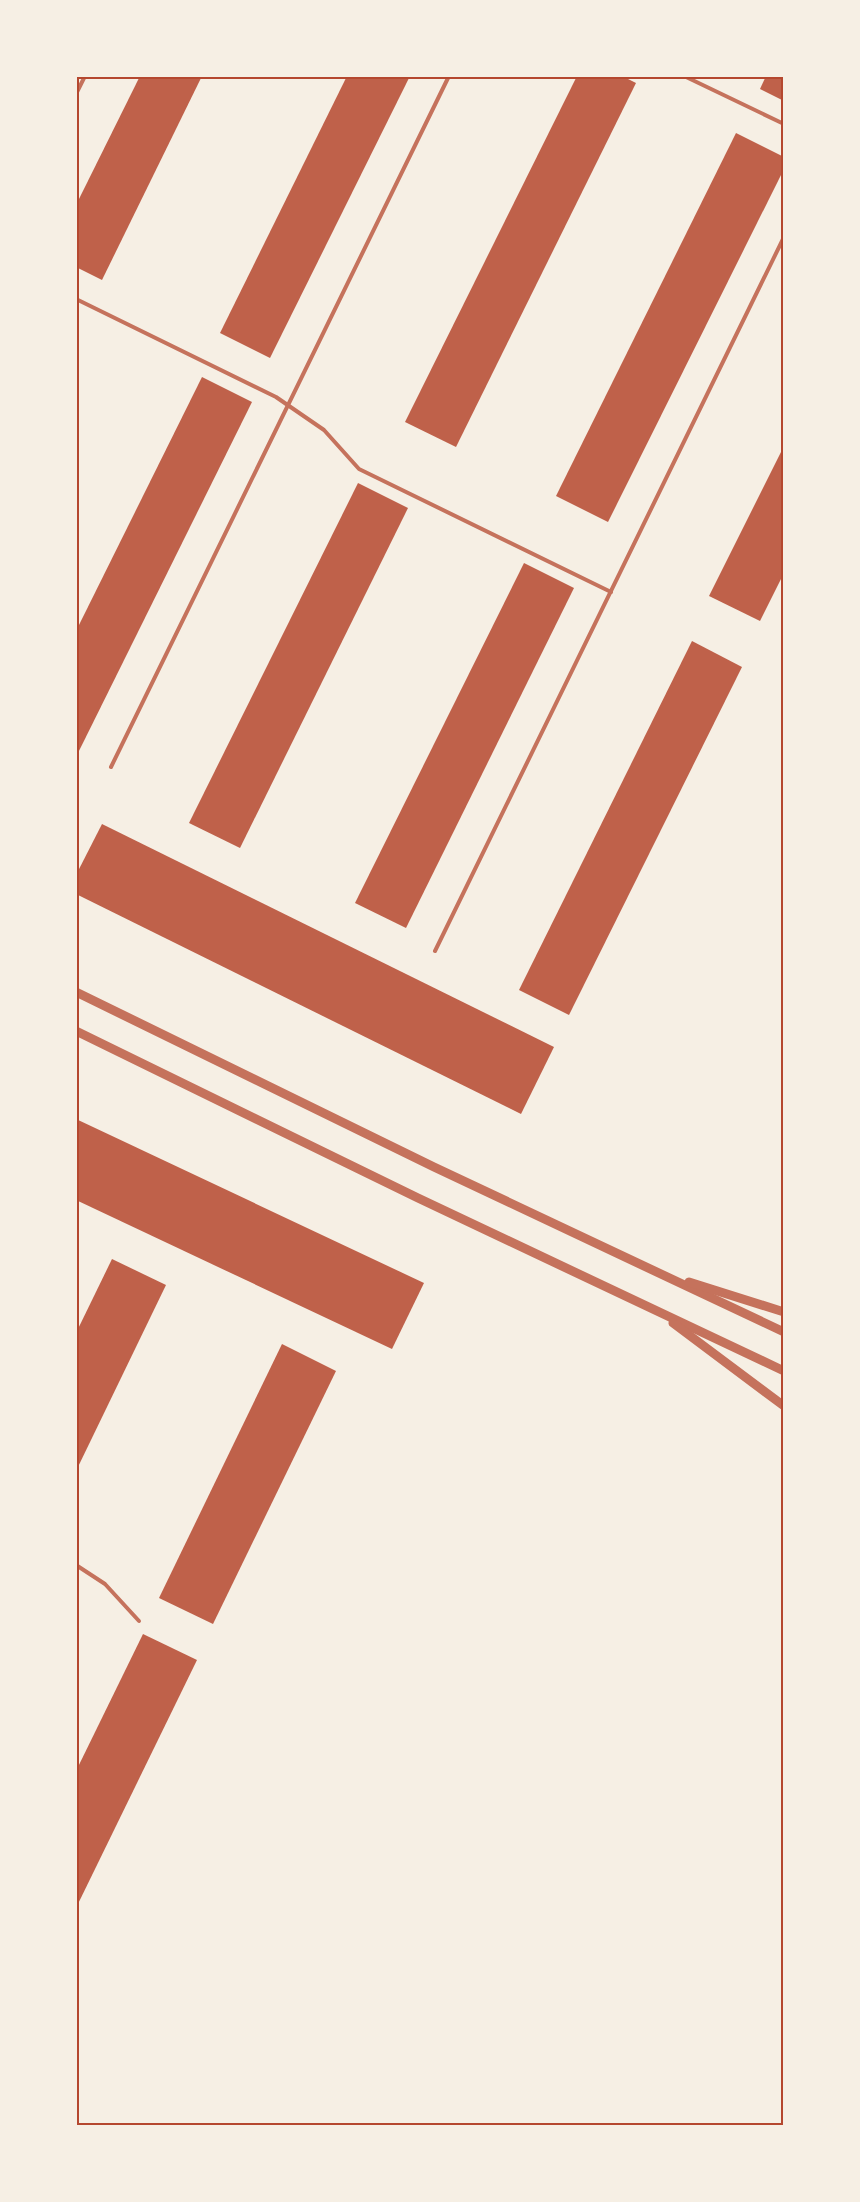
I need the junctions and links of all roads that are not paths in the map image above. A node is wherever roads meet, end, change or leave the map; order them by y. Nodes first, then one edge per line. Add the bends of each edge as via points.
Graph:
1 (85, 76) edge
2 (449, 76) edge
3 (684, 76) edge
4 (76, 94) edge
5 (784, 124) edge
6 (784, 237) edge
7 (76, 299) edge
8 (288, 405) junction
9 (611, 592) junction
10 (111, 767) dead end
11 (435, 951) dead end
12 (76, 992) edge
13 (76, 1031) edge
14 (660, 1274) junction
15 (656, 1311) junction
16 (784, 1312) edge
17 (784, 1332) edge
18 (784, 1371) edge
19 (784, 1406) edge
20 (76, 1565) edge
21 (139, 1621) dead end

1 - 4 lane
2 - 8 lane
3 - 5 lane
6 - 9 lane
7 - 8 lane
8 - 9 lane via 324,430 359,469
8 - 10 lane
9 - 11 lane
12 - 14 street
13 - 15 street
14 - 16 street
14 - 17 street
15 - 18 street
15 - 19 street
20 - 21 lane via 104,1584

